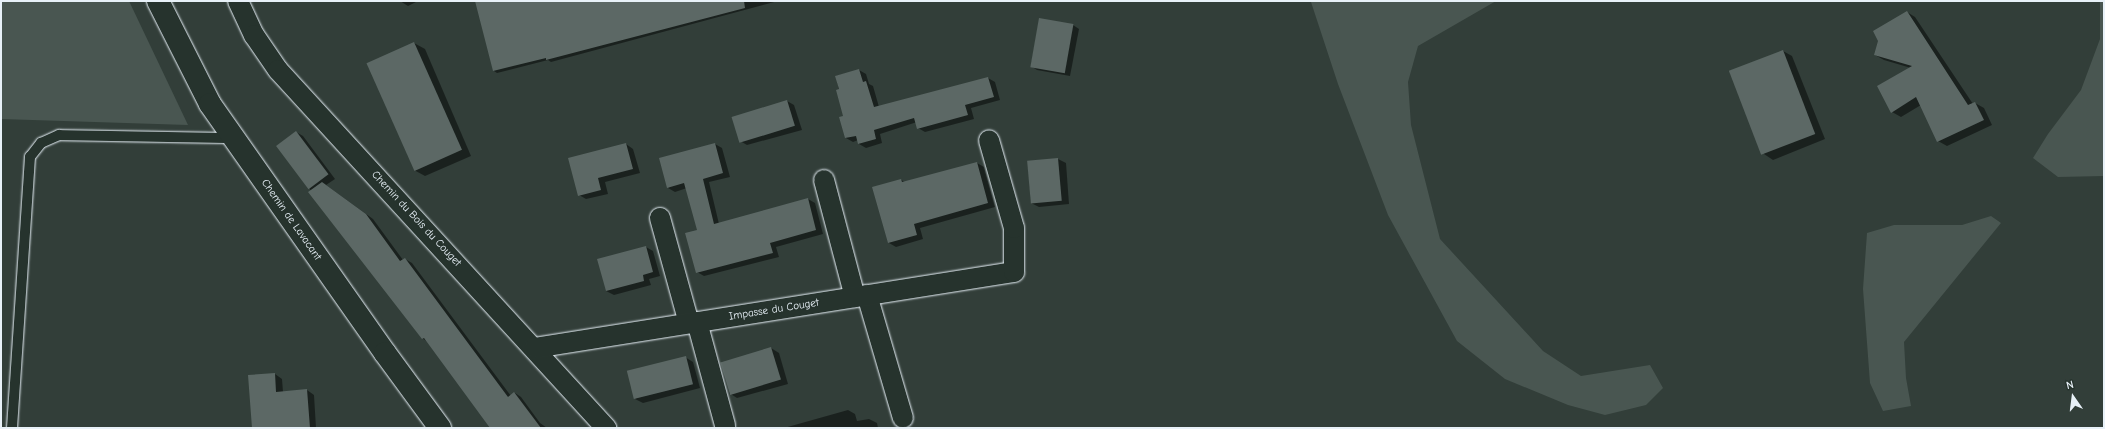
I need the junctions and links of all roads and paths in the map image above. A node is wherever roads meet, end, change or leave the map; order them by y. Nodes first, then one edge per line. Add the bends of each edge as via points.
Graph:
1 (158, 1) edge
2 (238, 1) edge
3 (234, 138) junction
4 (989, 140) dead end
5 (824, 180) dead end
6 (660, 218) dead end
7 (861, 296) junction
8 (693, 323) junction
9 (534, 348) junction
10 (903, 418) dead end
11 (725, 425) dead end
12 (12, 428) edge
13 (440, 428) edge
14 (606, 428) edge

1 - 3 street, Chemin de Lavacant via 210,104
2 - 9 street, Chemin du Bois du Couget via 254,35 278,70
3 - 12 lane via 59,135 40,143 30,157
3 - 13 street, Chemin de Lavacant
4 - 7 street, Impasse du Couget via 1014,228 1014,272
5 - 7 street
6 - 8 street
7 - 8 street, Impasse du Couget
7 - 10 street
8 - 9 street, Impasse du Couget
8 - 11 street
9 - 14 street, Chemin du Bois du Couget

